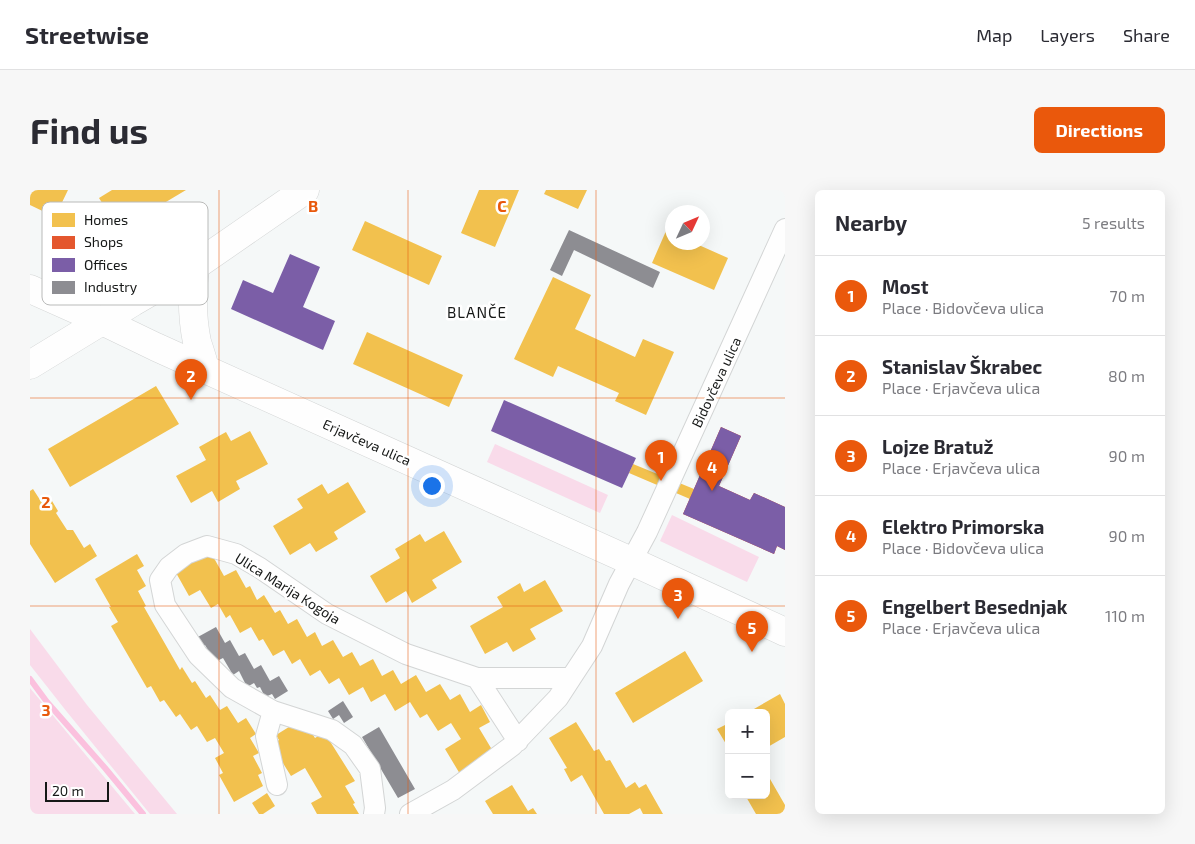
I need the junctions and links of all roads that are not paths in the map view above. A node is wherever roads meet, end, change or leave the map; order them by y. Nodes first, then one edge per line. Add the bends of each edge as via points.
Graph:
1 (305, 190) edge
2 (783, 240) edge
3 (208, 257) edge
4 (30, 289) edge
5 (42, 294) edge
6 (66, 305) edge
7 (129, 305) edge
8 (194, 305) edge
9 (102, 321) junction
10 (30, 365) edge
11 (205, 369) junction
12 (631, 561) junction
13 (785, 632) edge
14 (478, 678) junction
15 (571, 678) junction
16 (273, 711) junction
17 (518, 741) junction
18 (277, 785) dead end
19 (374, 814) edge
20 (410, 814) edge

1 - 3 main road
2 - 12 street, Bidovčeva ulica
4 - 5 main road, Erjavčeva ulica
6 - 9 main road, Erjavčeva ulica
7 - 9 main road
8 - 11 main road via 197,341
9 - 10 main road
9 - 11 main road, Erjavčeva ulica
11 - 12 main road, Erjavčeva ulica
12 - 13 main road, Erjavčeva ulica
12 - 15 street via 592,646
14 - 15 street, Ulica Marija Kogoja
14 - 16 street, Ulica Marija Kogoja via 406,654 327,614 236,554 207,546 186,554 160,580 165,605 198,654 232,688
14 - 17 street
15 - 17 street via 558,698
16 - 18 street via 266,736
16 - 19 street, Ulica Marija Kogoja via 332,730 352,745 370,770
17 - 20 street via 452,790

